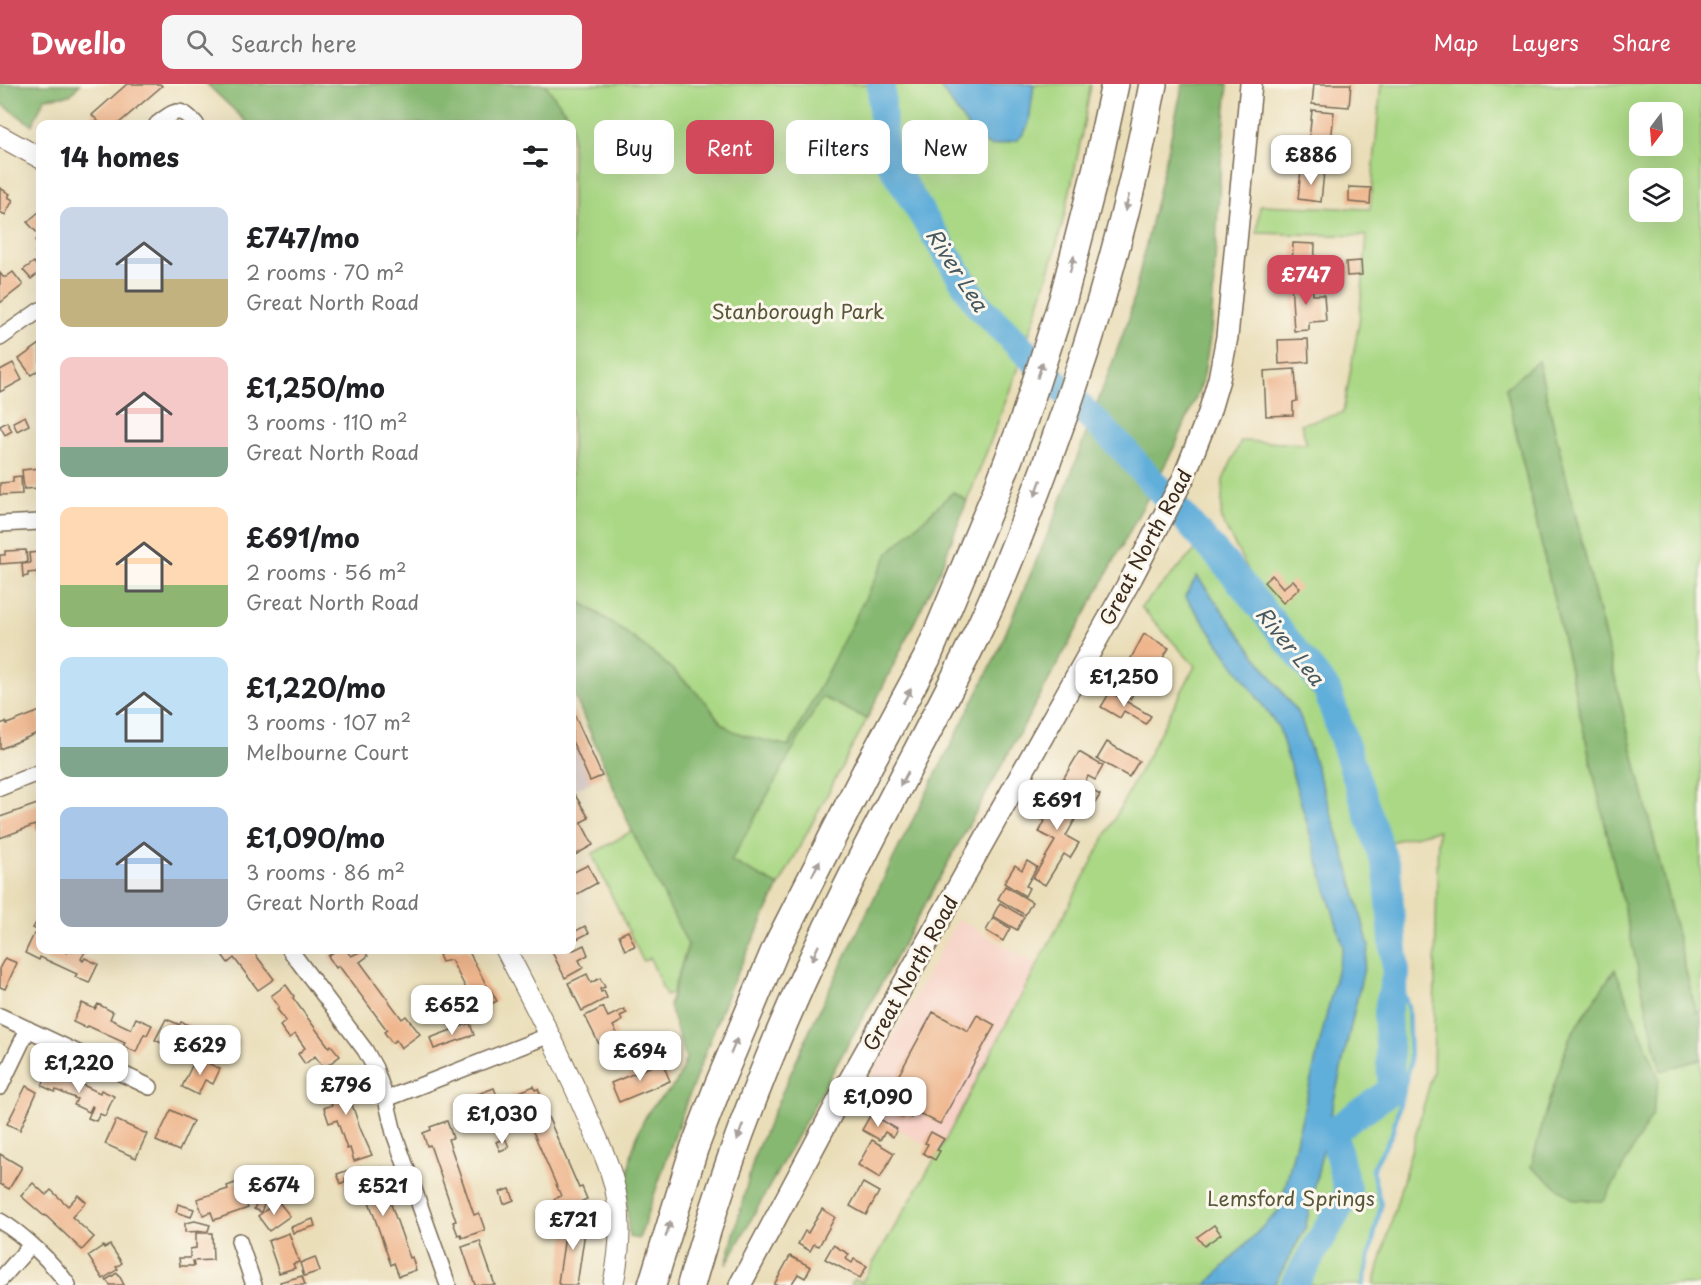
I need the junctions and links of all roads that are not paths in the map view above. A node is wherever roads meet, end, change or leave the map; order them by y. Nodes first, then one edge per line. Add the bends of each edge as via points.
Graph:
1 (1115, 84) edge
2 (1153, 84) edge
3 (1251, 84) edge
4 (162, 120) edge
5 (192, 120) edge
6 (0, 136) edge
7 (36, 156) edge
8 (36, 313) edge
9 (0, 338) edge
10 (36, 522) edge
11 (0, 524) edge
12 (36, 774) edge
13 (0, 788) edge
14 (293, 954) edge
15 (508, 954) edge
16 (0, 1016) edge
17 (28, 1029) junction
18 (550, 1035) junction
19 (0, 1087) edge
20 (150, 1087) dead end
21 (386, 1099) junction
22 (0, 1221) edge
23 (239, 1241) dead end
24 (31, 1245) junction
25 (0, 1280) edge
26 (68, 1285) edge
27 (254, 1285) edge
28 (448, 1285) edge
29 (613, 1285) edge
30 (652, 1285) edge
31 (691, 1285) edge
32 (740, 1285) edge

30 -> 1 highway via 694,1149 776,948 927,658 995,495 1056,320
2 -> 31 highway via 1114,257 1091,337 1025,522 982,624 830,922 787,1015 730,1158
3 - 32 main road, Great North Road via 1227,337 1209,413 1183,479
4 - 5 street via 178,111
6 - 7 street
8 - 9 street
10 - 11 street
12 - 13 street
14 - 21 street via 366,1050
15 - 18 street
16 - 17 street
17 - 19 street
17 - 20 street
18 - 21 street
18 - 29 street via 609,1167 619,1230
21 - 28 street via 394,1133
22 - 24 street
23 - 27 street
24 - 25 street
24 - 26 street

